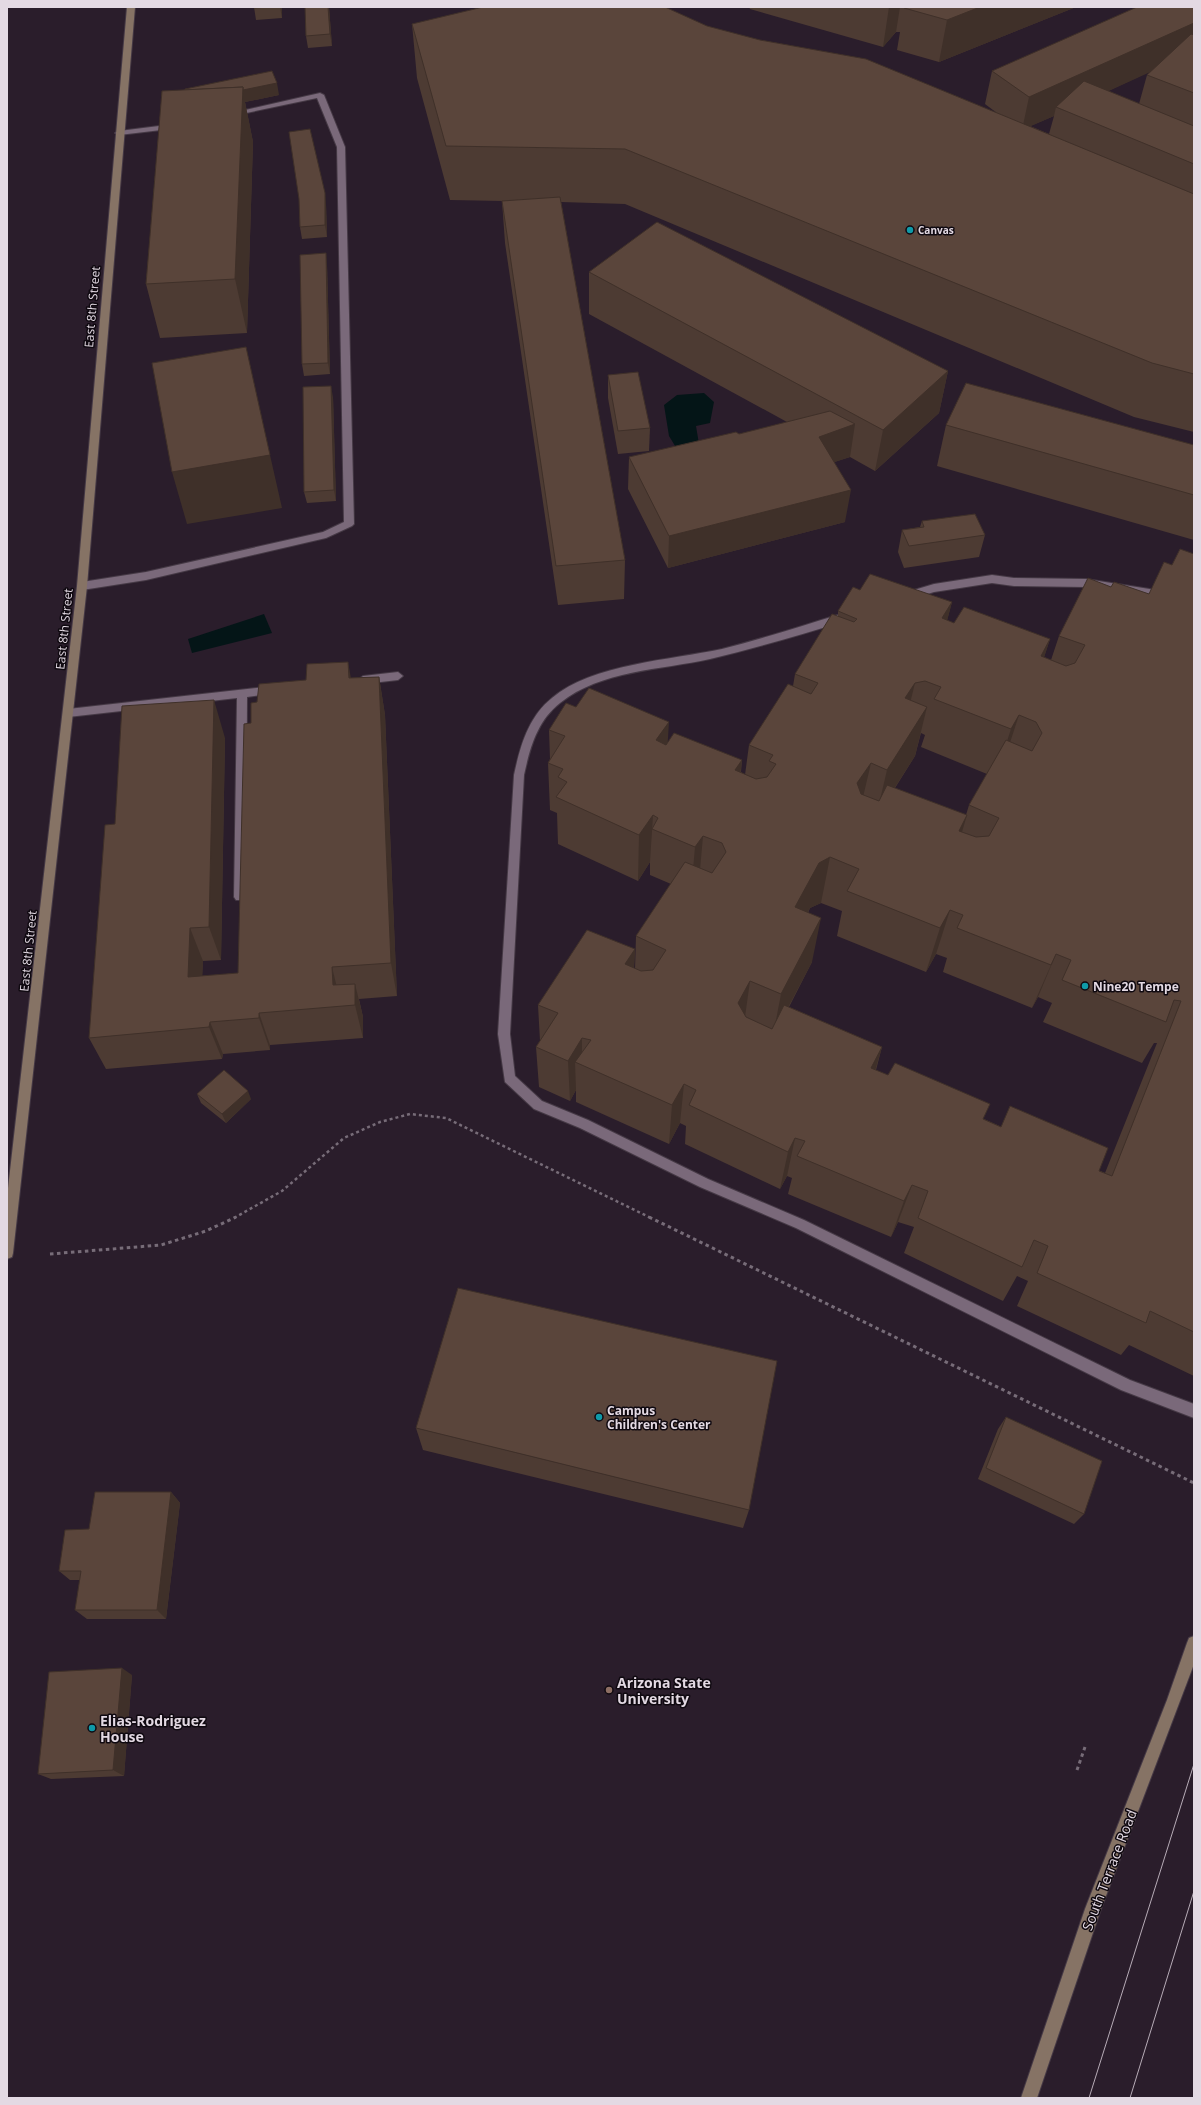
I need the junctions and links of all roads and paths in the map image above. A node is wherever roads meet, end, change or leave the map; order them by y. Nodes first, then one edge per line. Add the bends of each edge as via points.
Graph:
1 (131, 7) edge
2 (222, 116) edge
3 (185, 124) edge
4 (119, 133) junction
5 (82, 586) junction
6 (898, 599) edge
7 (1194, 600) edge
8 (855, 613) edge
9 (398, 676) dead end
10 (351, 681) edge
11 (288, 688) edge
12 (242, 694) junction
13 (68, 713) junction
14 (240, 907) edge
15 (7, 1253) edge
16 (50, 1254) dead end
17 (1194, 1411) edge
18 (1194, 1483) edge
19 (1194, 1643) edge
20 (1085, 1747) dead end
21 (1077, 1770) dead end
22 (1029, 2098) edge

1 - 4 street, East 8th Street
2 - 5 lane via 320,94 341,147 349,524 326,535 146,576
3 - 4 lane
4 - 5 street, East 8th Street
5 - 13 street, East 8th Street
6 - 7 lane via 934,588 992,579 1014,582 1086,583
8 - 17 lane via 799,632 708,655 620,672 576,688 556,700 538,720 526,743 519,775 504,1034 510,1078 538,1105 584,1124 704,1183 800,1224 1126,1385
9 - 10 lane
11 - 12 lane
12 - 13 lane
12 - 14 lane
13 - 15 street, East 8th Street
16 - 18 path via 161,1245 206,1230 244,1213 282,1191 344,1138 380,1122 410,1114 446,1118
19 - 22 street, South Terrace Road via 1093,1909
20 - 21 path

